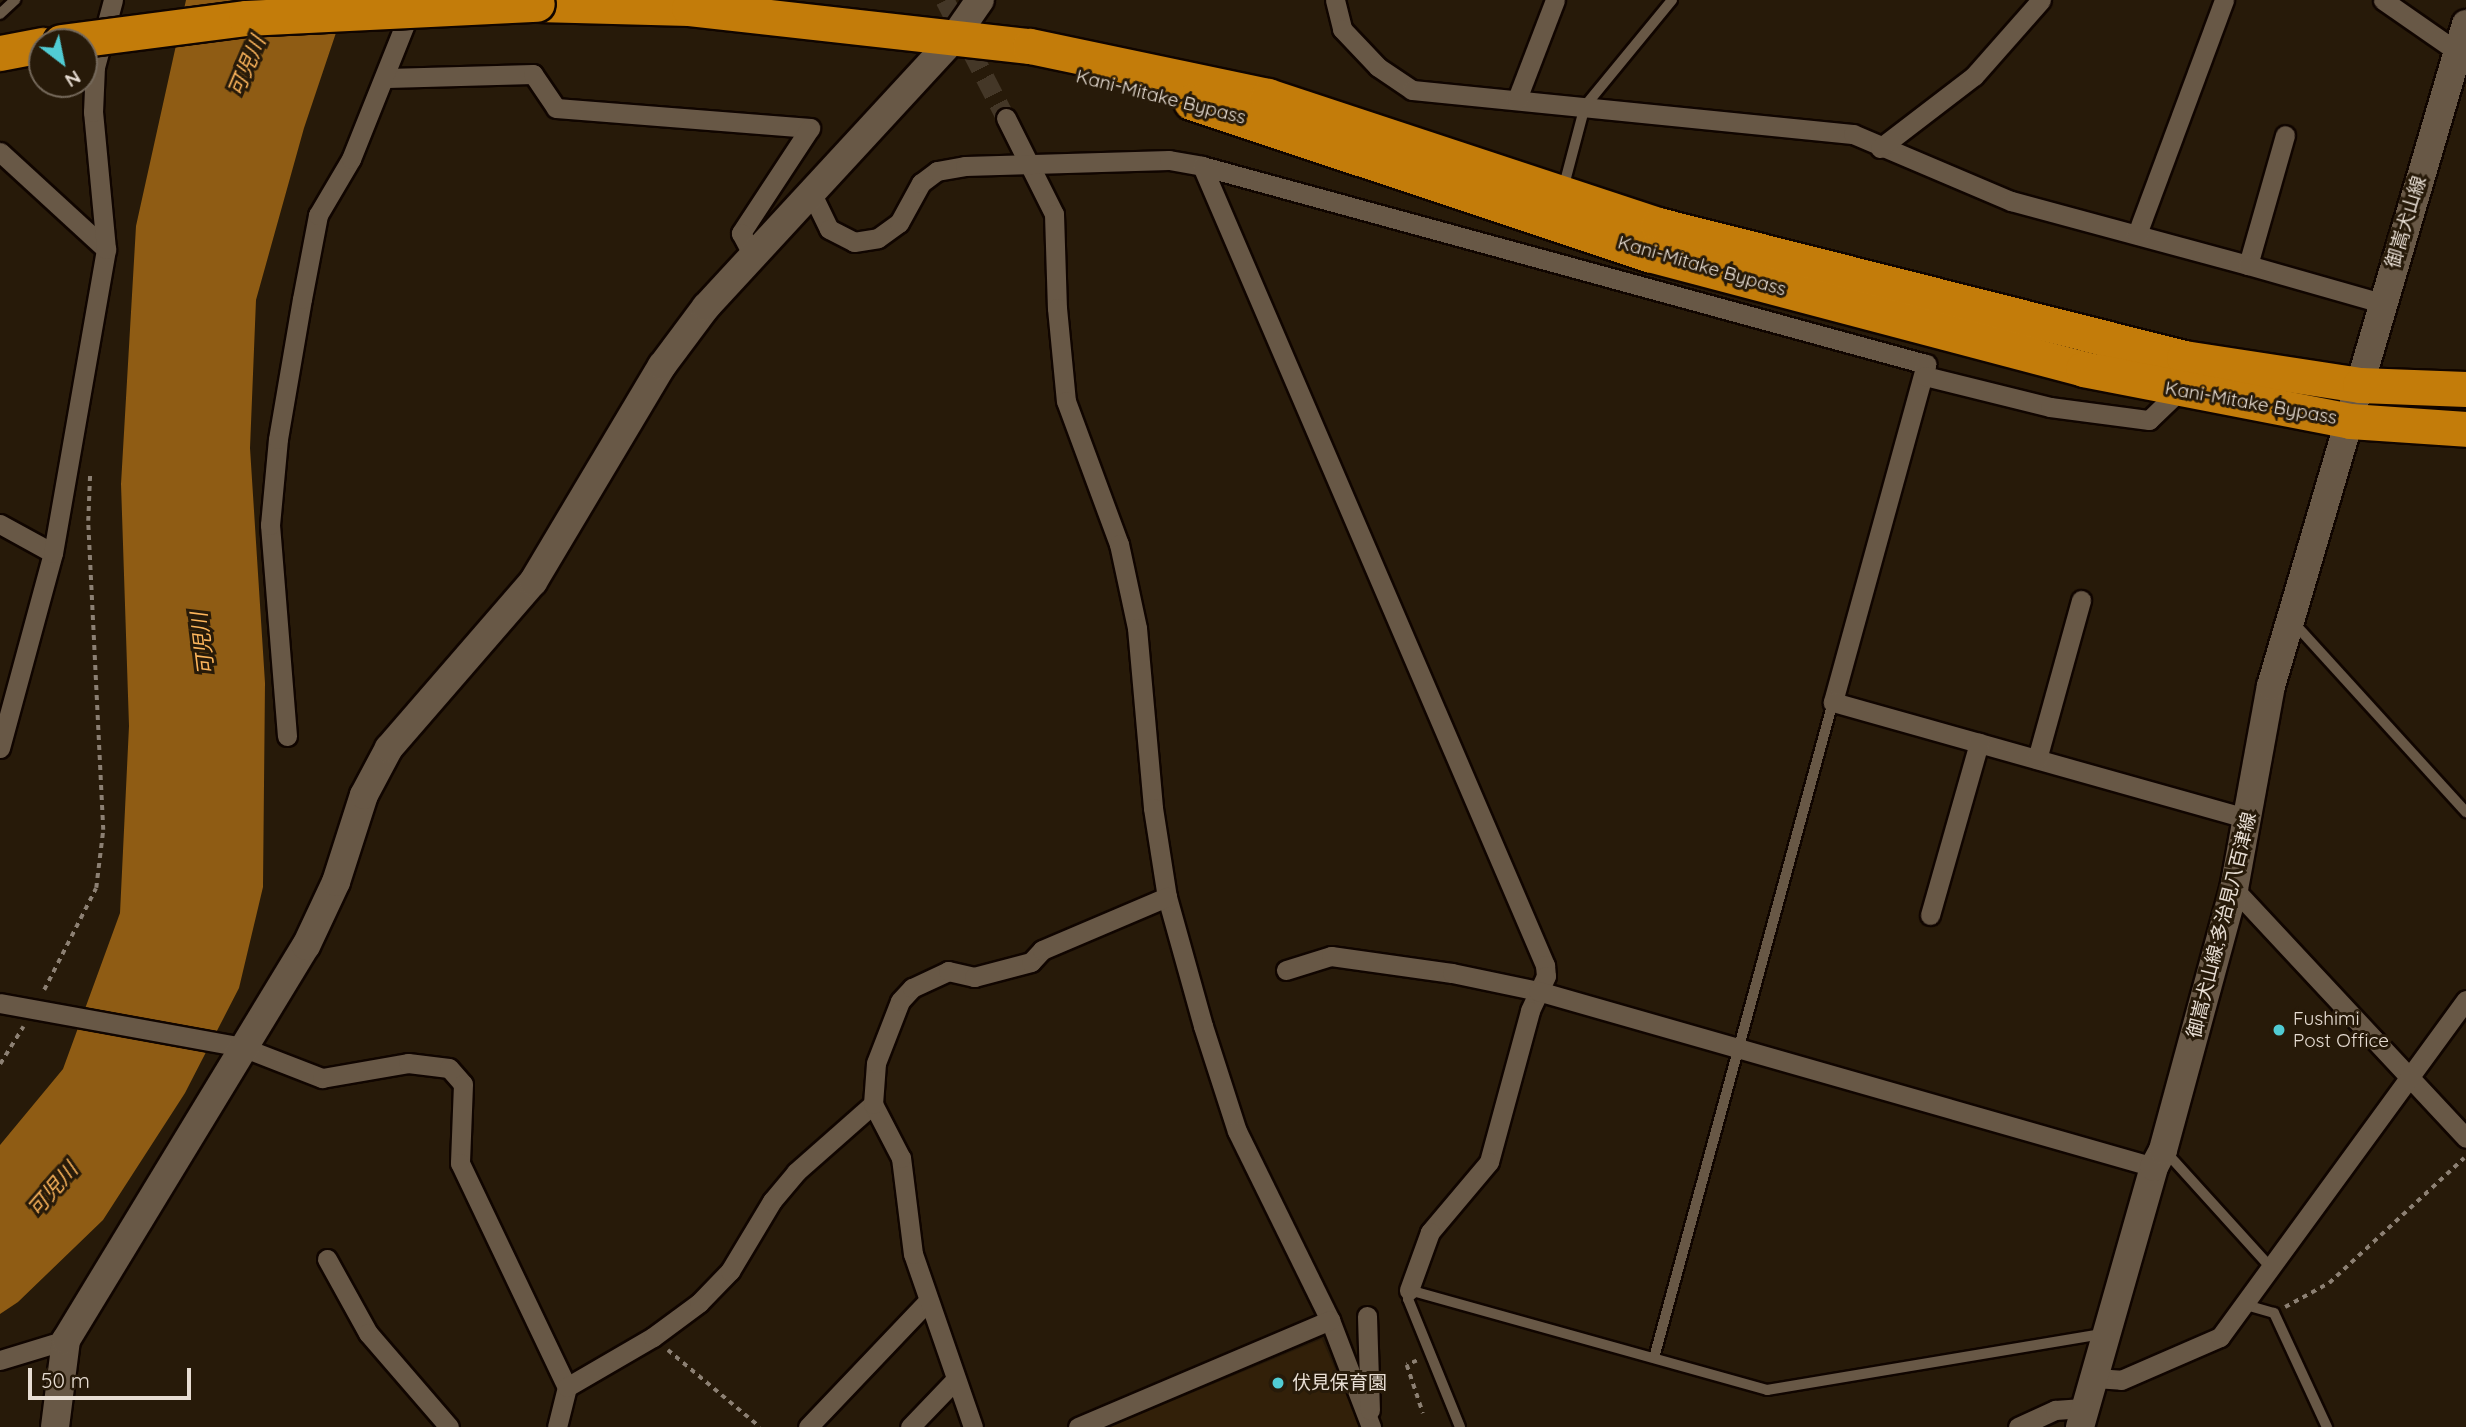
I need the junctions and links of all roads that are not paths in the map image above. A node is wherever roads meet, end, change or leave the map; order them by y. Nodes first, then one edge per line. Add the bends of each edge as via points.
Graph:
1 (15, 0) edge
2 (113, 0) edge
3 (415, 0) edge
4 (980, 0) edge
5 (1335, 0) edge
6 (1555, 0) edge
7 (1672, 0) edge
8 (2041, 0) edge
9 (2224, 0) edge
10 (2383, 0) edge
11 (0, 15) edge
12 (98, 37) edge
13 (953, 39) junction
14 (2464, 44) edge
15 (28, 47) edge
16 (0, 52) edge
17 (387, 78) junction
18 (1517, 99) junction
19 (1585, 106) junction
20 (1006, 118) tunnel mouth
21 (2285, 135) dead end
22 (1880, 148) junction
23 (0, 152) edge
24 (1030, 163) junction
25 (1202, 166) junction
26 (811, 192) junction
27 (1561, 193) junction
28 (2137, 234) junction
29 (106, 249) junction
30 (752, 254) junction
31 (2248, 265) junction
32 (2381, 303) junction
33 (1925, 376) junction
34 (2360, 385) junction
35 (2466, 389) edge
36 (2179, 391) junction
37 (2350, 421) junction
38 (2466, 429) edge
39 (0, 524) edge
40 (53, 553) junction
41 (2081, 600) dead end
42 (2291, 620) junction
43 (1833, 702) junction
44 (287, 736) dead end
45 (1979, 743) junction
46 (0, 748) edge
47 (2037, 759) junction
48 (2466, 813) edge
49 (2250, 819) junction
50 (2234, 889) junction
51 (1167, 897) junction
52 (1930, 915) dead end
53 (1286, 970) dead end
54 (1538, 991) junction
55 (2466, 1000) edge
56 (0, 1003) edge
57 (242, 1047) junction
58 (1741, 1051) junction
59 (2408, 1077) junction
60 (873, 1104) junction
61 (2466, 1138) edge
62 (2159, 1158) junction
63 (327, 1258) dead end
64 (2271, 1269) junction
65 (1409, 1290) junction
66 (929, 1300) junction
67 (2246, 1305) junction
68 (1367, 1316) dead end
69 (1330, 1320) junction
70 (2107, 1334) junction
71 (66, 1340) junction
72 (1654, 1358) junction
73 (0, 1360) edge
74 (2095, 1378) junction
75 (956, 1379) junction
76 (567, 1387) junction
77 (2083, 1417) edge
78 (1371, 1426) edge
79 (55, 1427) edge
80 (449, 1427) edge
81 (557, 1427) edge
82 (808, 1427) edge
83 (910, 1427) edge
84 (973, 1427) edge
85 (1078, 1427) edge
86 (1460, 1427) edge
87 (2018, 1427) edge
88 (2327, 1427) edge

1 - 11 lane
2 - 29 street via 95,67 93,112
3 - 17 street
4 - 13 street
5 - 18 street via 1342,29 1378,67 1412,90
6 - 18 street
7 - 19 lane
8 - 22 street via 1974,76
9 - 28 street
10 - 14 street
12 - 13 highway, Kani-Mitake Bypass, bridge via 246,18 537,4 689,8
13 - 26 street
13 - 27 highway, Kani-Mitake Bypass via 1030,46 1268,96
13 - 36 highway, Kani-Mitake Bypass via 1026,65 1222,109 1649,254
14 - 32 street, 御嵩犬山線
15 - 16 highway
17 - 30 street via 533,74 556,108 810,128 741,233
17 - 44 street via 351,159 318,215 278,439 270,526
18 - 19 street
19 - 22 street via 1853,134
19 - 27 lane
20 - 24 street
21 - 31 street
22 - 28 street via 2011,201
23 - 29 street
24 - 25 street via 1168,160
24 - 26 street via 937,171 921,183 899,223 878,238 854,242 829,229
24 - 51 street via 1054,214 1059,253 1056,308 1066,401 1119,544 1137,628 1153,808
25 - 33 street via 1926,364
25 - 54 street via 1545,964 1546,976
26 - 30 street
27 - 34 highway, Kani-Mitake Bypass via 1658,225 2184,358
28 - 31 street
29 - 40 street
30 - 57 street via 662,366 533,582 389,748 363,795 336,882 306,946
31 - 32 street
32 - 34 street, 御嵩犬山線
33 - 36 street via 2050,407 2148,420
33 - 43 street
34 - 35 highway, Kani-Mitake Bypass
34 - 37 street, 御嵩犬山線
36 - 37 highway, Kani-Mitake Bypass
37 - 38 highway, Kani-Mitake Bypass
37 - 42 street, 御嵩犬山線;多治見八百津線
39 - 40 street
40 - 46 street
41 - 47 street
42 - 48 lane
42 - 49 street, 御嵩犬山線;多治見八百津線 via 2271,686
43 - 45 street
43 - 58 lane
45 - 47 street
45 - 52 street
47 - 49 street
49 - 50 street, 御嵩犬山線;多治見八百津線
50 - 59 street
50 - 62 street, 御嵩犬山線;多治見八百津線
51 - 60 street via 1042,950 1031,962 974,977 948,971 912,988 900,1001 876,1063
51 - 69 street via 1237,1131
53 - 54 street via 1331,956
54 - 58 street
54 - 65 street via 1489,1162 1430,1232
55 - 59 street
56 - 57 street
57 - 71 street
57 - 76 street via 322,1078 408,1063 449,1068 463,1084 460,1163
58 - 62 street
58 - 72 lane
59 - 61 street
59 - 64 street
60 - 66 street via 901,1158 913,1254
60 - 76 street via 796,1172 772,1201 730,1272 699,1303 653,1337
62 - 64 lane
62 - 70 street, 御嵩犬山線;多治見八百津線
63 - 80 street via 368,1333
64 - 67 street
65 - 72 lane
65 - 86 lane via 1408,1299
66 - 75 street
66 - 82 street
67 - 74 street via 2210,1344 2121,1380
67 - 88 lane via 2274,1313
68 - 78 street
69 - 78 street
69 - 85 street
70 - 72 lane via 1767,1390
70 - 74 street, 御嵩犬山線;多治見八百津線
71 - 73 street
71 - 79 street
74 - 77 street, 御嵩犬山線;多治見八百津線
75 - 83 street
75 - 84 street
76 - 81 street
77 - 87 street via 2055,1410

